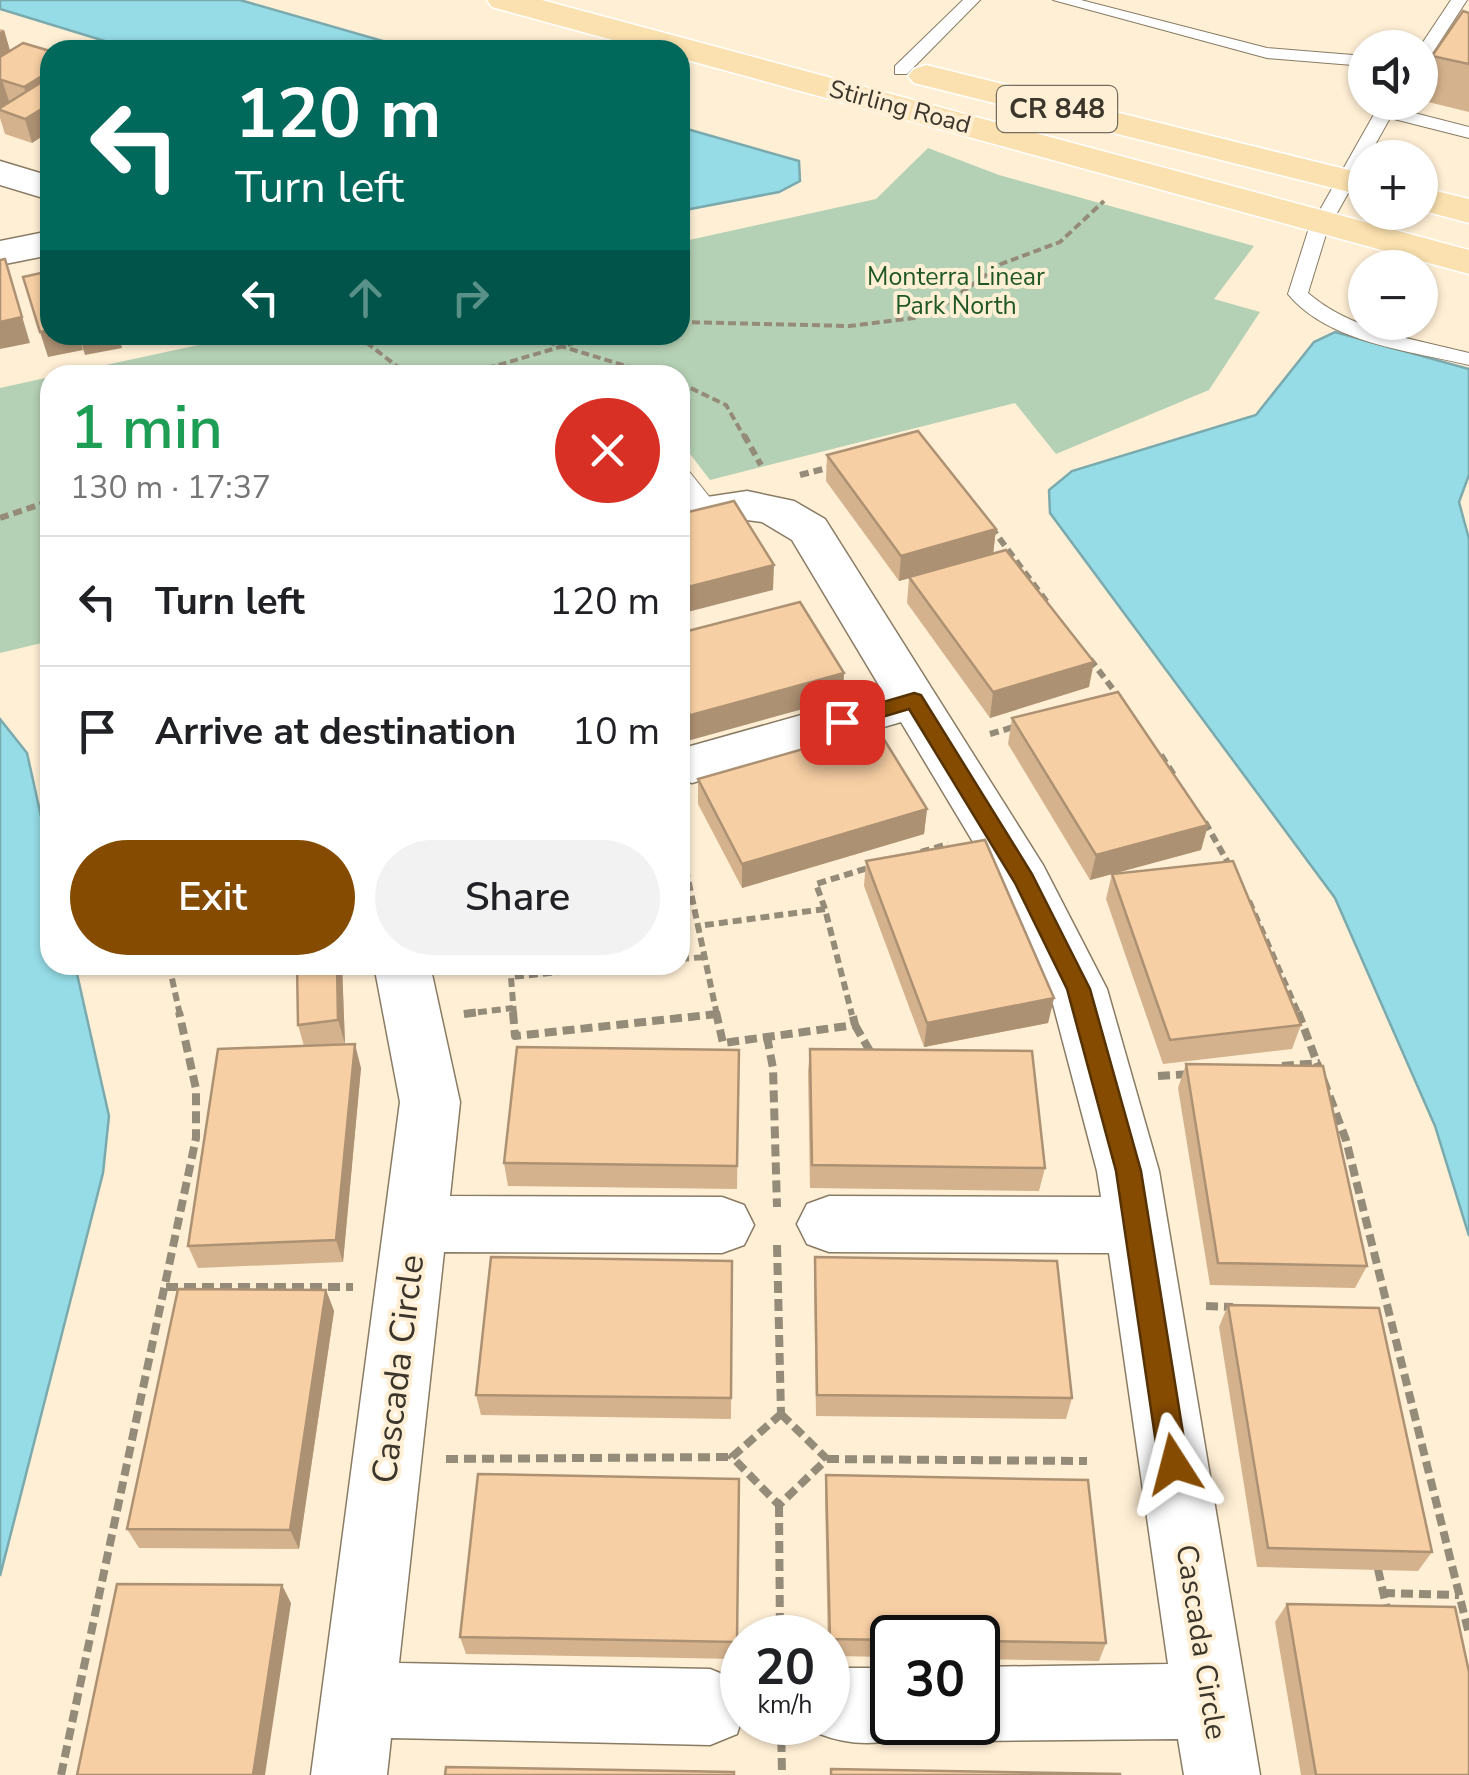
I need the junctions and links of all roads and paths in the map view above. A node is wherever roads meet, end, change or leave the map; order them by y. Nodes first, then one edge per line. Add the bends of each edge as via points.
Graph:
1 (504, 0) edge
2 (972, 0) edge
3 (1061, 0) edge
4 (1459, 0) edge
5 (1438, 32) edge
6 (651, 40) edge
7 (690, 50) edge
8 (1348, 59) edge
9 (863, 60) dead end
10 (900, 70) junction
11 (1428, 120) edge
12 (1469, 133) edge
13 (0, 172) edge
14 (1348, 180) edge
15 (40, 186) edge
16 (1348, 189) edge
17 (1104, 201) dead end
18 (1438, 202) edge
19 (1469, 210) edge
20 (1318, 221) junction
21 (40, 245) edge
22 (0, 253) edge
23 (1469, 262) edge
24 (690, 322) edge
25 (369, 345) edge
26 (554, 345) edge
27 (561, 345) edge
28 (557, 346) junction
29 (1469, 360) edge
30 (395, 365) edge
31 (496, 365) edge
32 (622, 365) edge
33 (690, 388) edge
34 (839, 464) edge
35 (761, 465) dead end
36 (790, 480) dead end
37 (690, 500) edge
38 (40, 505) edge
39 (980, 513) edge
40 (0, 518) edge
41 (1016, 560) junction
42 (1001, 564) edge
43 (1050, 606) edge
44 (1085, 652) edge
45 (1119, 698) junction
46 (914, 700) junction
47 (1100, 703) edge
48 (1129, 711) edge
49 (1026, 724) edge
50 (989, 734) dead end
51 (1158, 751) edge
52 (692, 764) dead end
53 (1178, 780) edge
54 (1198, 811) edge
55 (960, 841) edge
56 (906, 857) edge
57 (888, 862) edge
58 (1228, 864) junction
59 (1210, 867) edge
60 (690, 876) edge
61 (1236, 879) edge
62 (1245, 894) edge
63 (825, 909) junction
64 (698, 926) junction
65 (705, 957) junction
66 (690, 959) edge
67 (171, 975) edge
68 (404, 975) edge
69 (537, 975) edge
70 (514, 1008) junction
71 (717, 1014) junction
72 (449, 1016) dead end
73 (855, 1024) junction
74 (888, 1054) edge
75 (1320, 1063) junction
76 (1262, 1068) edge
77 (1204, 1072) edge
78 (1146, 1077) dead end
79 (415, 1224) junction
80 (722, 1224) dead end
81 (829, 1224) dead end
82 (1135, 1225) junction
83 (166, 1287) junction
84 (360, 1287) dead end
85 (1194, 1306) dead end
86 (1253, 1307) edge
87 (1370, 1309) edge
88 (1390, 1310) junction
89 (732, 1457) junction
90 (446, 1459) dead end
91 (828, 1459) junction
92 (1087, 1460) dead end
93 (779, 1505) junction
94 (1378, 1569) edge
95 (1383, 1592) junction
96 (1460, 1595) junction
97 (780, 1615) edge
98 (1390, 1625) edge
99 (1469, 1634) edge
100 (358, 1700) junction
101 (1211, 1700) junction
102 (1000, 1704) edge
103 (710, 1707) dead end
104 (809, 1745) edge
105 (61, 1775) edge
106 (349, 1775) edge
107 (782, 1775) edge
108 (1222, 1775) edge

1 - 6 main road, Stirling Road / CR 848
2 - 10 lane
3 - 8 lane via 1267,52
4 - 5 lane
7 - 20 main road, Stirling Road / CR 848
9 - 10 main road, Stirling Road / CR 848
10 - 14 main road, Stirling Road / CR 848
11 - 12 lane
13 - 15 street
16 - 20 lane
17 - 24 path via 1074,234 1007,260 939,309 920,315 860,324
18 - 19 main road
20 - 23 main road, Stirling Road / CR 848
20 - 29 lane via 1298,294 1312,310
21 - 22 street
25 - 30 path
26 - 28 path
27 - 28 path
28 - 31 path
28 - 32 path
33 - 35 path via 726,405
34 - 36 path
37 - 46 street, Cascada Circle via 770,507 809,530
38 - 40 path
39 - 41 path
41 - 42 path
41 - 43 path
44 - 45 path
45 - 47 path
45 - 48 path
46 - 52 street
46 - 82 street, Cascada Circle via 1024,880 1078,989 1128,1171
49 - 50 path
51 - 53 path
54 - 58 path
55 - 56 path
57 - 63 path via 816,884
58 - 59 path
58 - 61 path
60 - 64 path
62 - 75 path
63 - 64 path
63 - 73 path
64 - 65 path
65 - 66 path
65 - 71 path
67 - 83 path via 196,1089 196,1138
68 - 79 street, Cascada Circle via 430,1102
69 - 70 path via 510,978
70 - 71 path via 515,1036
70 - 72 path
71 - 73 path via 723,1043
73 - 74 path via 868,1053
75 - 76 path
75 - 88 path
77 - 78 path
79 - 80 street
79 - 100 street, Cascada Circle
81 - 82 street
82 - 101 street, Cascada Circle
83 - 84 path
83 - 105 path
85 - 86 path
87 - 88 path
88 - 96 path
89 - 90 path
89 - 91 path via 781,1414
89 - 93 path
91 - 92 path
91 - 93 path
93 - 97 path
94 - 95 path
95 - 96 path
95 - 98 path
96 - 99 path
100 - 103 street
100 - 106 street, Cascada Circle
101 - 102 street
101 - 108 street, Cascada Circle
104 - 107 path

